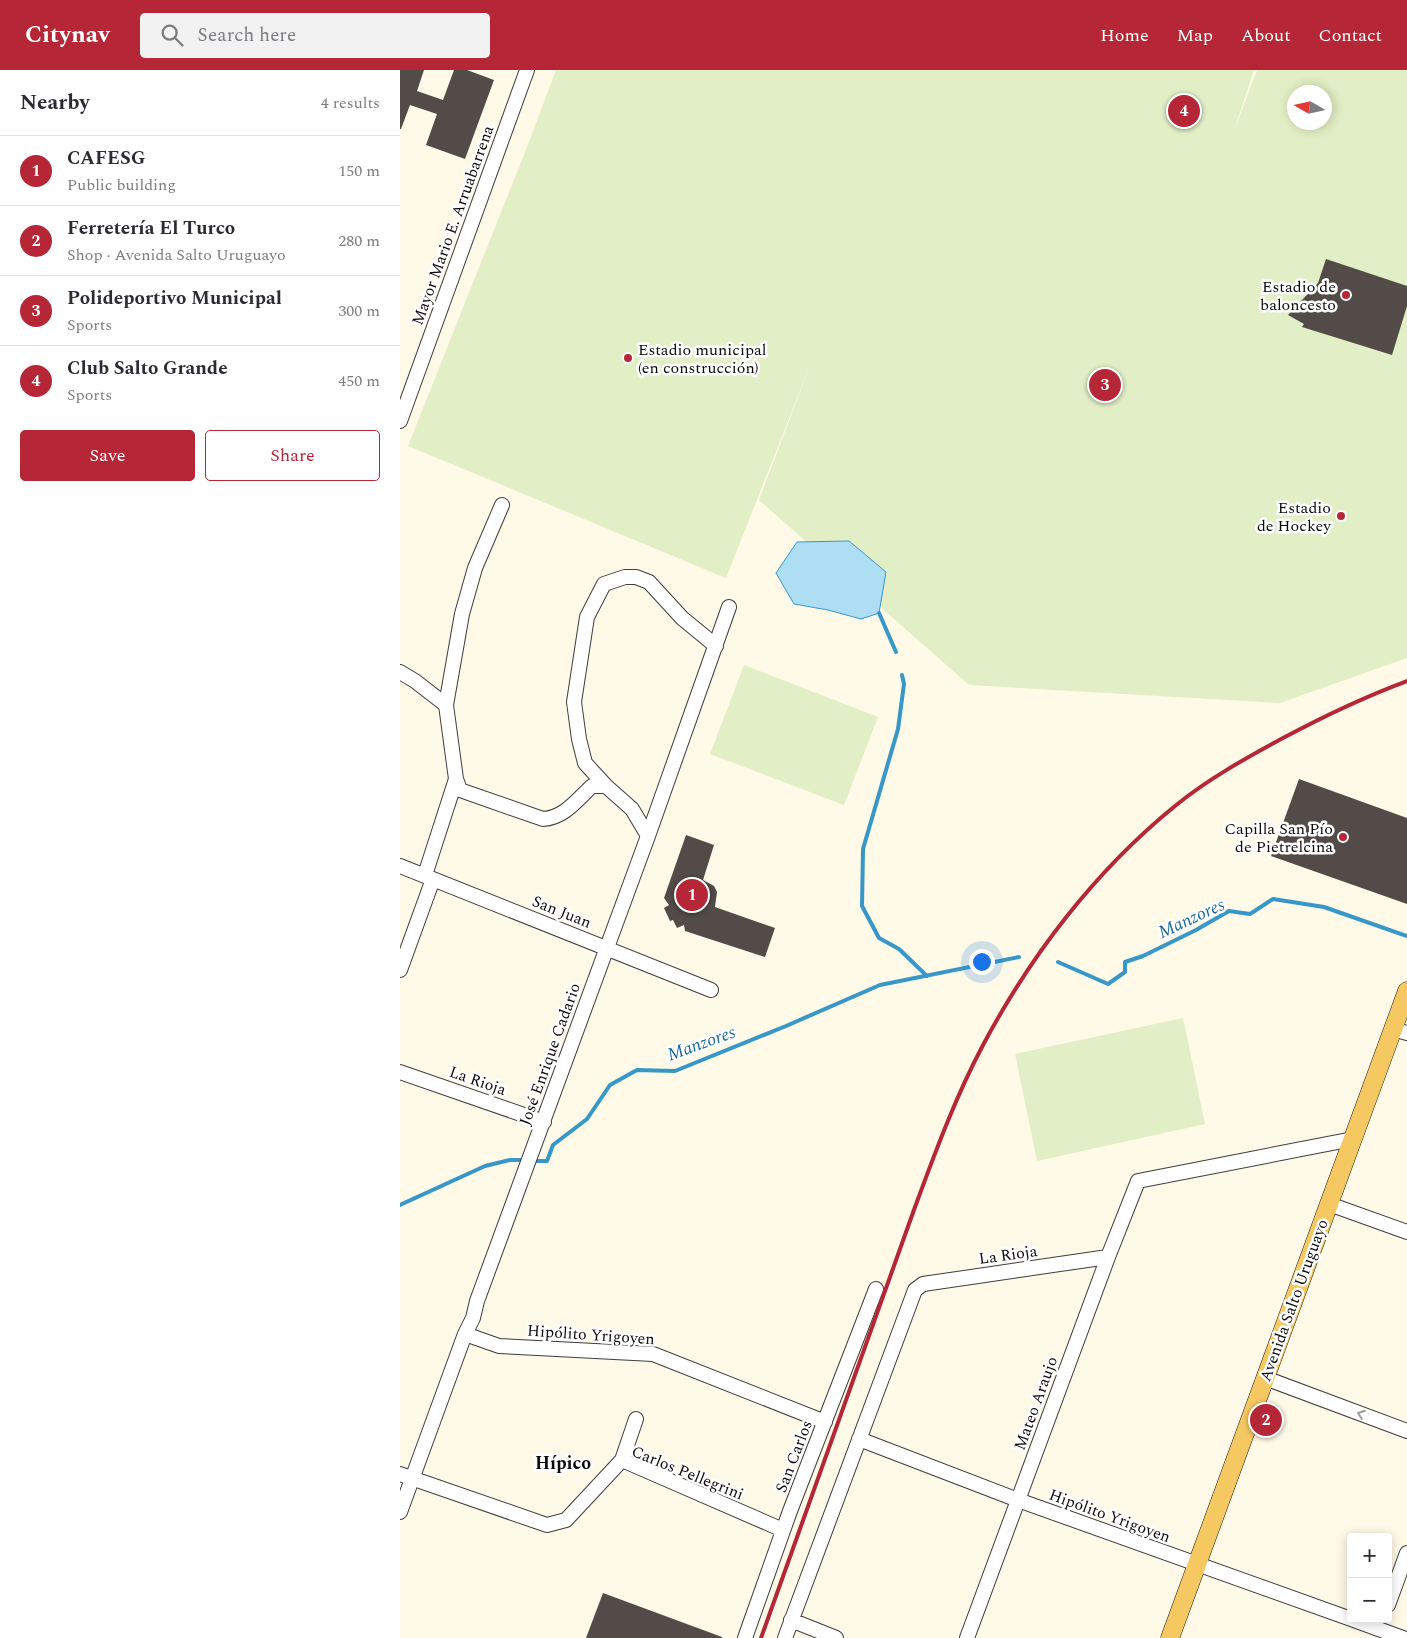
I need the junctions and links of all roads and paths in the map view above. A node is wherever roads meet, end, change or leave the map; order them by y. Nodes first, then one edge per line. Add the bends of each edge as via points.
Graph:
1 (527, 70) edge
2 (400, 421) edge
3 (502, 505) dead end
4 (729, 607) dead end
5 (716, 646) junction
6 (400, 672) edge
7 (446, 705) junction
8 (456, 779) junction
9 (606, 786) junction
10 (648, 836) junction
11 (400, 866) edge
12 (429, 877) junction
13 (606, 947) junction
14 (400, 970) edge
15 (711, 990) dead end
16 (1407, 991) edge
17 (1400, 1031) edge
18 (400, 1072) edge
19 (544, 1122) junction
20 (1353, 1139) junction
21 (1329, 1204) junction
22 (1407, 1232) edge
23 (1108, 1257) junction
24 (876, 1289) dead end
25 (465, 1334) junction
26 (1265, 1378) junction
27 (636, 1418) dead end
28 (825, 1422) junction
29 (1407, 1430) edge
30 (859, 1439) junction
31 (622, 1460) junction
32 (406, 1476) edge
33 (1018, 1500) junction
34 (400, 1512) edge
35 (783, 1530) junction
36 (1407, 1553) edge
37 (1196, 1565) junction
38 (1392, 1594) edge
39 (1347, 1618) edge
40 (791, 1620) junction
41 (1363, 1623) edge
42 (1380, 1629) edge
43 (745, 1638) edge
44 (784, 1638) edge
45 (836, 1638) edge
46 (967, 1638) edge
47 (1170, 1638) edge
48 (1404, 1638) edge

1 - 2 street, Mayor Mario E. Arruabarrena
3 - 7 street via 475,568 462,614
4 - 5 street, José Enrique Cadario
5 - 9 street via 682,618 649,582 625,576 604,584 587,617 574,702 585,763
5 - 10 street, José Enrique Cadario
6 - 7 street
7 - 8 street
8 - 9 street via 460,790 543,819 554,818 566,811 592,786
8 - 12 street
9 - 10 street via 632,809
10 - 13 street, José Enrique Cadario
11 - 12 street, San Juan
12 - 13 street, San Juan
12 - 14 street
13 - 15 street, San Juan
13 - 19 street, José Enrique Cadario
16 - 17 main road, Avenida Salto Uruguayo
17 - 20 main road, Avenida Salto Uruguayo
18 - 19 street, La Rioja
19 - 25 street, José Enrique Cadario
20 - 21 main road, Avenida Salto Uruguayo
20 - 23 street, Mateo Araujo via 1138,1181
21 - 22 street
21 - 26 main road, Avenida Salto Uruguayo
23 - 30 street, La Rioja via 923,1284 915,1290
23 - 33 street, Mateo Araujo
24 - 28 street, San Carlos
25 - 28 street, Hipólito Yrigoyen via 499,1346 653,1354
25 - 32 street, José Enrique Cadario
29 -> 26 street
26 - 37 main road, Avenida Salto Uruguayo
27 - 31 street
28 - 35 street, San Carlos
30 - 33 street, Hipólito Yrigoyen
30 - 40 street
31 - 32 street, Carlos Pellegrini via 566,1520 547,1525
31 - 35 street, Carlos Pellegrini
32 - 34 street, José Enrique Cadario
33 - 37 street, Hipólito Yrigoyen
33 - 46 street, Mateo Araujo
35 - 43 street, San Carlos
36 - 38 street
37 - 39 street, Hipólito Yrigoyen
37 - 47 main road, Avenida Salto Uruguayo
40 - 44 street
40 - 45 street
41 - 42 street, Hipólito Yrigoyen
42 - 48 street, Hipólito Yrigoyen

